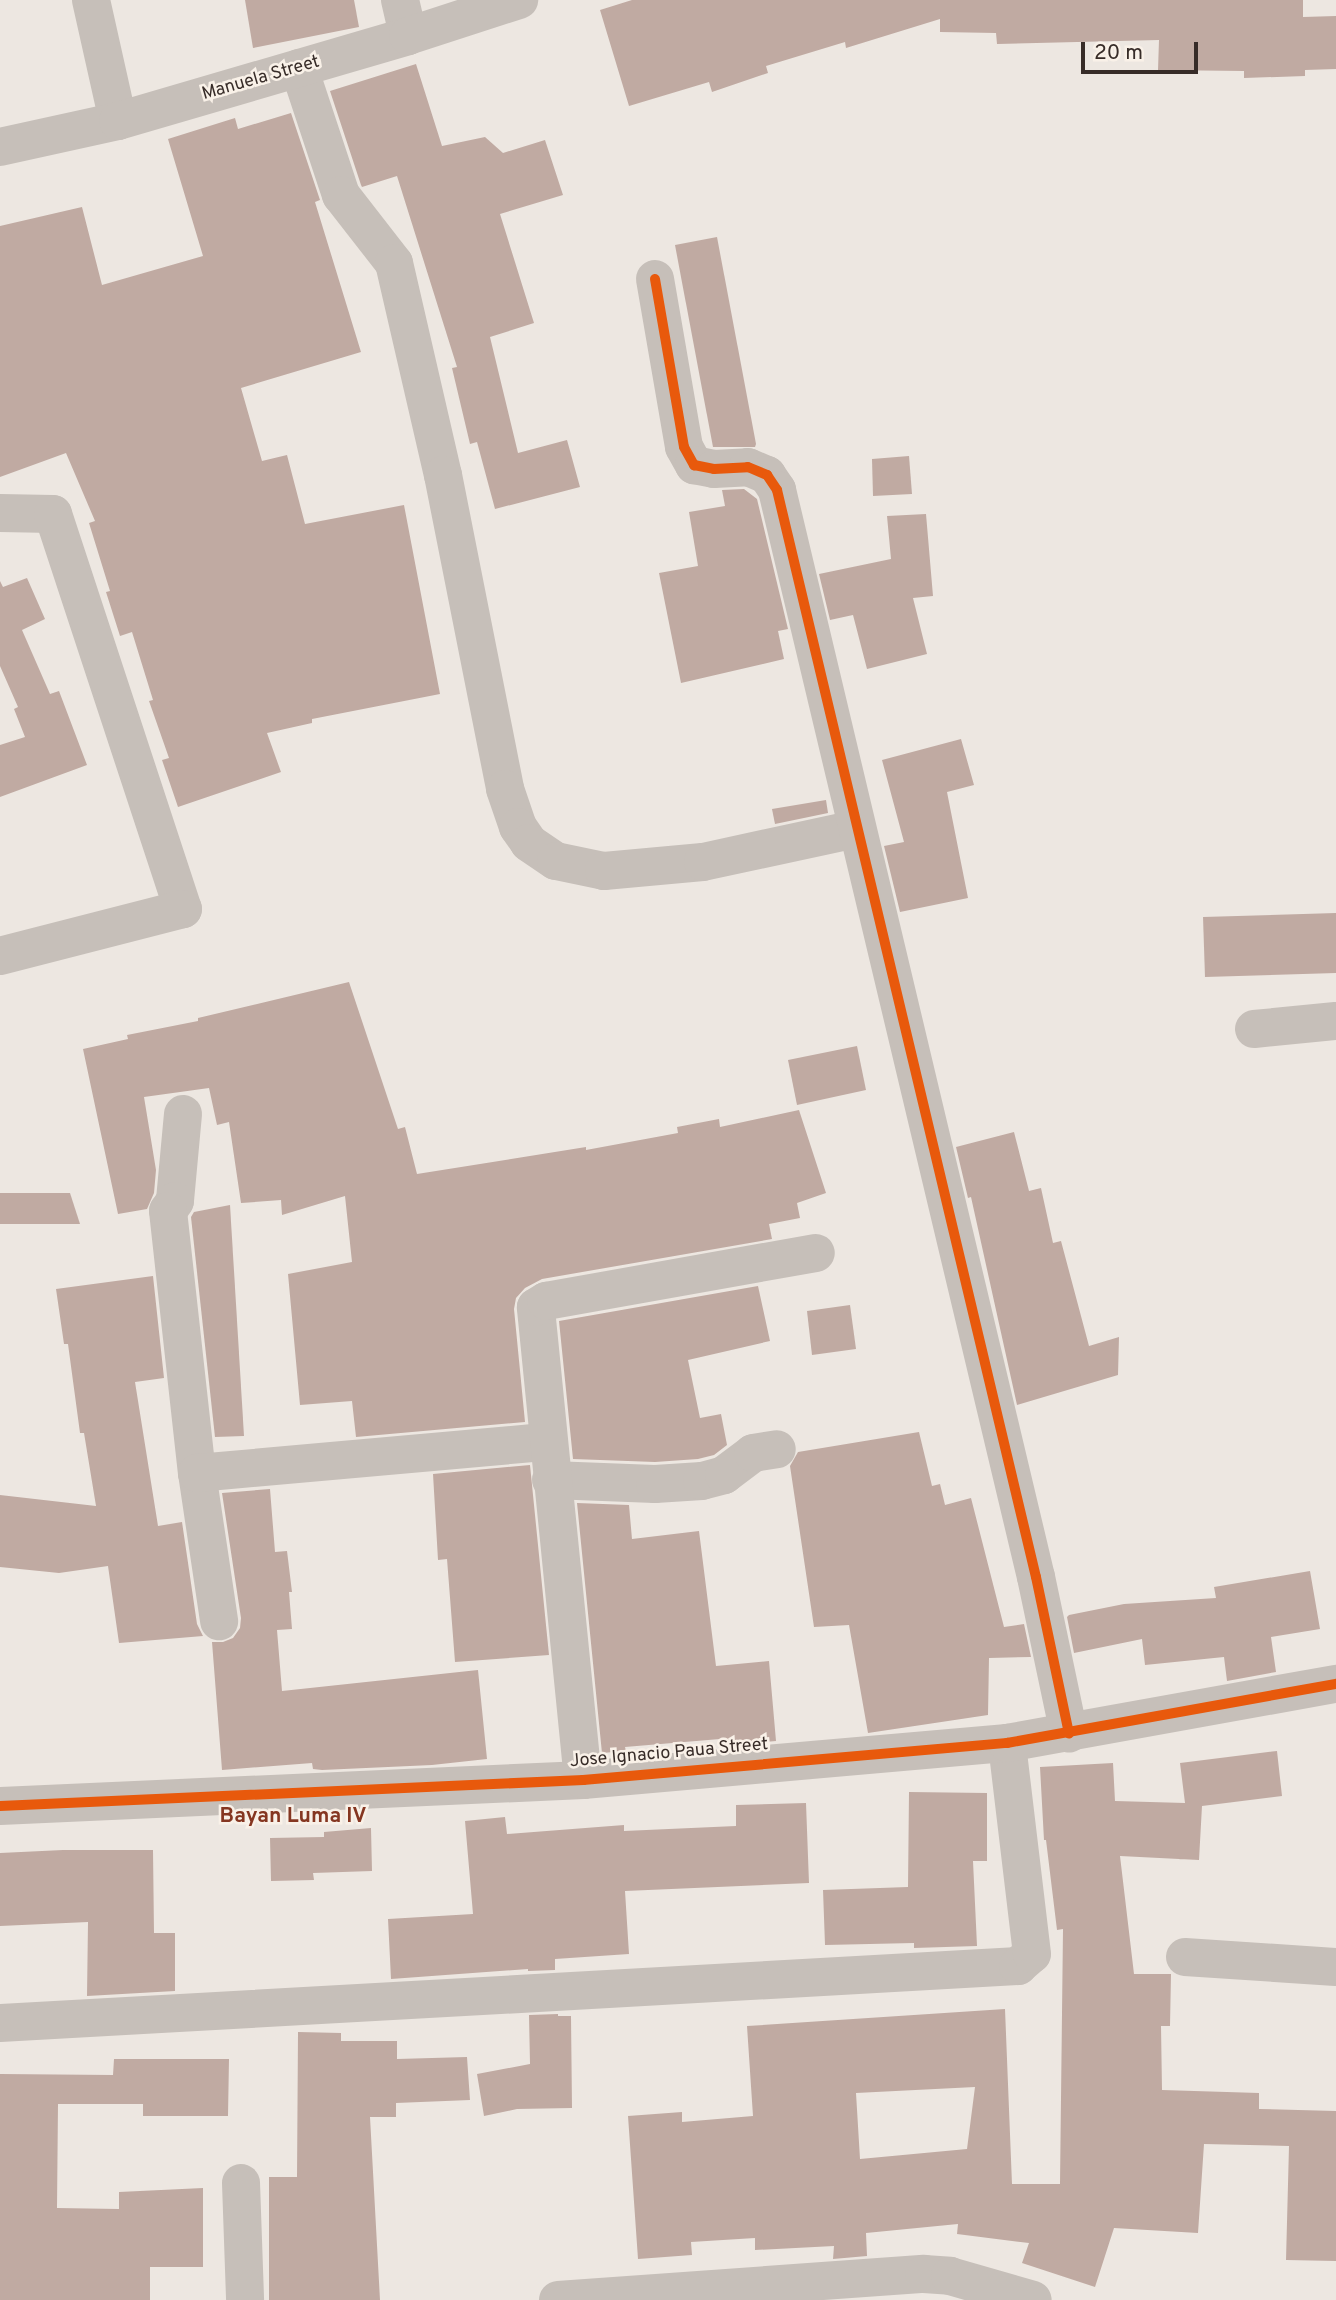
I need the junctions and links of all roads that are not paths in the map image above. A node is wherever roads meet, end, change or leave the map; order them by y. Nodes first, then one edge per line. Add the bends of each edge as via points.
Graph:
1 (91, 0) edge
2 (519, 0) edge
3 (404, 18) edge
4 (299, 68) junction
5 (118, 121) junction
6 (0, 147) edge
7 (655, 279) dead end
8 (0, 513) edge
9 (856, 829) junction
10 (0, 956) edge
11 (1336, 1021) edge
12 (1254, 1029) dead end
13 (183, 1114) dead end
14 (816, 1253) dead end
15 (547, 1442) junction
16 (777, 1450) dead end
17 (197, 1473) junction
18 (551, 1480) junction
19 (219, 1620) dead end
20 (1336, 1684) edge
21 (1069, 1734) junction
22 (1007, 1743) junction
23 (583, 1780) junction
24 (0, 1806) edge
25 (1185, 1957) dead end
26 (1336, 1967) edge
27 (0, 2022) edge
28 (241, 2183) dead end
29 (923, 2287) edge
30 (245, 2300) edge
31 (558, 2300) edge
32 (1033, 2300) edge

1 - 5 street
2 - 3 street, Manuela Street
3 - 4 street, Manuela Street
4 - 5 street, Manuela Street
4 - 9 street via 341,195 394,263 443,475 505,789 529,844 556,861 604,871 703,862
5 - 6 street, Manuela Street
7 - 9 street via 684,447 694,465 748,467 766,475 777,490
8 - 10 street via 52,514 183,909
9 - 21 street via 1036,1577
11 - 12 street
13 - 17 street via 175,1201 168,1211
14 - 15 street via 546,1301 536,1307
15 - 17 street
15 - 18 street
16 - 18 street via 753,1453 724,1475 702,1481
17 - 19 street
18 - 23 street
20 - 21 street, Jose Ignacio Paua Street
21 - 22 street, Jose Ignacio Paua Street
22 - 23 street, Jose Ignacio Paua Street
22 - 27 street via 1032,1954 1018,1966
23 - 24 street, Jose Ignacio Paua Street
25 - 26 street
28 - 30 street
29 - 31 street
29 - 32 street via 950,2276

